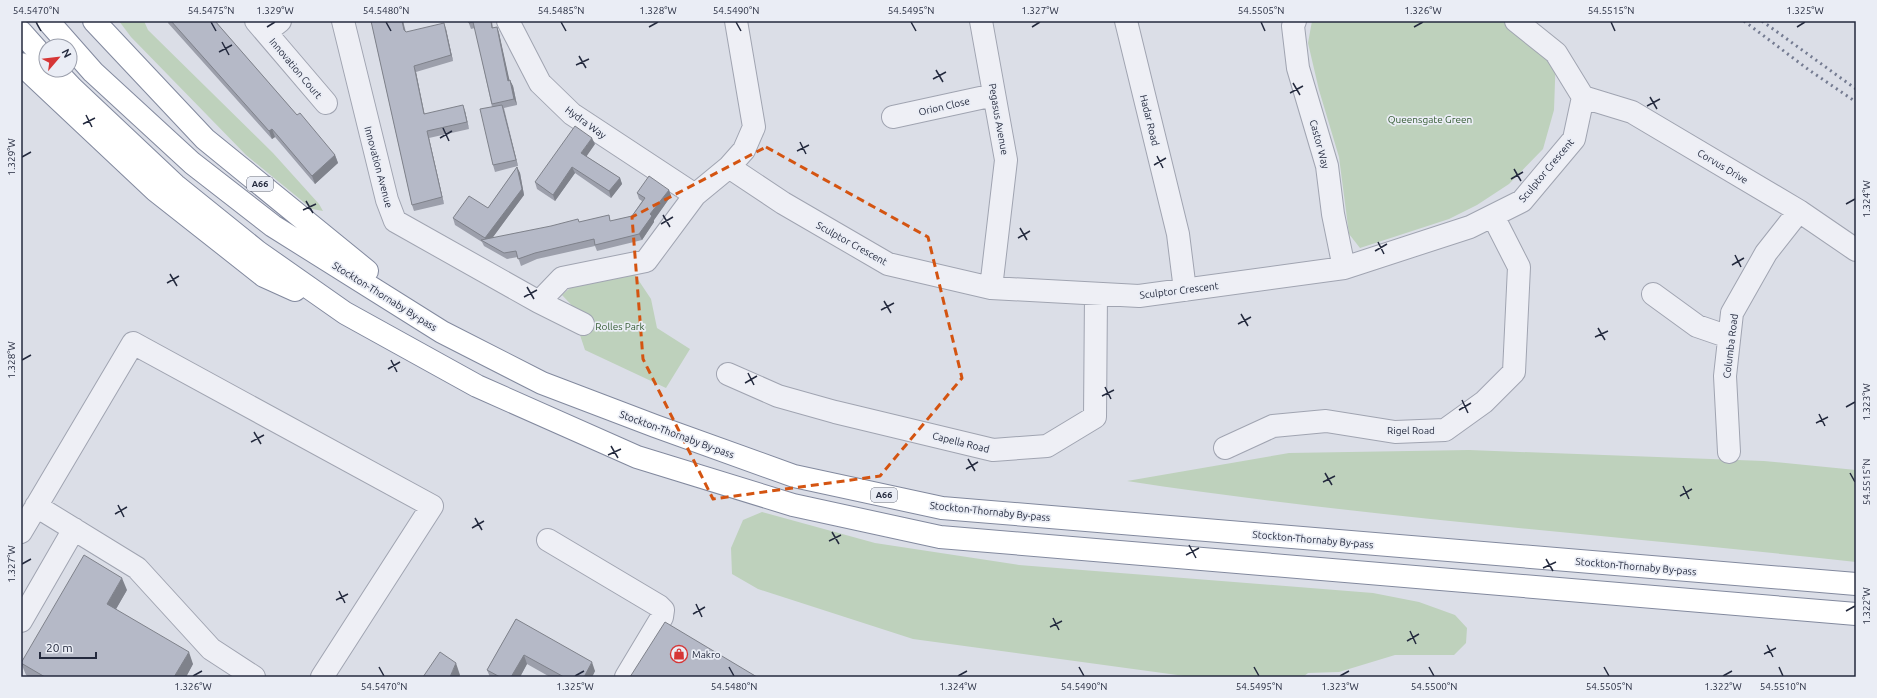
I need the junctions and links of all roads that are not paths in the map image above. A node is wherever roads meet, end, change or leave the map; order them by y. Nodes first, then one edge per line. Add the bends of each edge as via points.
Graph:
1 (48, 21) edge
2 (94, 21) edge
3 (343, 21) edge
4 (508, 21) edge
5 (736, 21) edge
6 (981, 21) edge
7 (1126, 21) edge
8 (1295, 21) edge
9 (1516, 21) edge
10 (267, 25) edge
11 (21, 32) edge
12 (38, 51) edge
13 (21, 64) edge
14 (63, 78) edge
15 (994, 94) junction
16 (1583, 97) junction
17 (326, 103) dead end
18 (893, 117) dead end
19 (729, 167) junction
20 (695, 195) junction
21 (1799, 211) junction
22 (1493, 216) junction
23 (1856, 250) edge
24 (1344, 268) junction
25 (991, 288) junction
26 (1185, 290) junction
27 (1096, 294) junction
28 (1653, 294) dead end
29 (539, 302) junction
30 (345, 313) junction
31 (583, 324) dead end
32 (442, 332) junction
33 (1729, 337) junction
34 (728, 374) dead end
35 (1225, 448) dead end
36 (1729, 452) dead end
37 (36, 506) junction
38 (74, 529) junction
39 (21, 532) edge
40 (548, 540) dead end
41 (1856, 584) edge
42 (1856, 614) edge
43 (21, 621) edge
44 (245, 674) edge
45 (322, 677) edge
46 (626, 677) edge

1 - 32 highway, Stockton-Thornaby By-pass / A66 via 93,72 192,162 273,226
2 - 32 highway, A66 via 205,139
3 - 29 street, Innovation Avenue via 386,200 395,221
4 - 20 street, Hydra Way via 540,83 572,114
5 - 19 street via 754,127 744,150
6 - 15 street, Pegasus Avenue
7 - 26 street, Hadar Road via 1178,234
8 - 24 street, Castor Way via 1298,68 1327,166
9 - 16 street via 1556,53
10 - 17 street, Innovation Court
11 - 12 highway
13 - 30 highway via 155,190 264,276
14 - 30 highway via 175,185 258,252
15 - 18 street, Orion Close
15 - 25 street, Pegasus Avenue via 1006,160
16 - 21 street, Corvus Drive via 1632,112
16 - 22 street, Sculptor Crescent via 1574,139 1522,201
19 - 20 street
19 - 25 street, Sculptor Crescent via 783,203 888,264
20 - 29 street via 646,261 562,278
21 - 23 street, Corvus Drive
21 - 33 street, Columba Road via 1766,253 1732,313
22 - 24 street, Sculptor Crescent via 1470,227
22 - 35 street, Rigel Road via 1519,266 1515,357 1514,372 1484,402 1445,430 1395,432 1326,421 1311,422 1272,426
24 - 26 street, Sculptor Crescent
25 - 27 street, Sculptor Crescent
26 - 27 street, Sculptor Crescent via 1139,296
27 - 34 street, Capella Road via 1095,417 1047,446 993,450 778,396
28 - 33 street via 1697,326
29 - 31 street, Innovation Avenue
30 - 42 highway via 477,386 637,457 793,505 940,537
32 - 41 highway, Stockton-Thornaby By-pass / A66 via 542,383 794,476 942,508
33 - 36 street, Columba Road via 1724,376
37 - 38 street
37 - 39 street
37 - 45 street via 133,343 432,506
38 - 43 street
38 - 44 street via 137,568 210,649
40 - 46 street via 663,610 662,618

